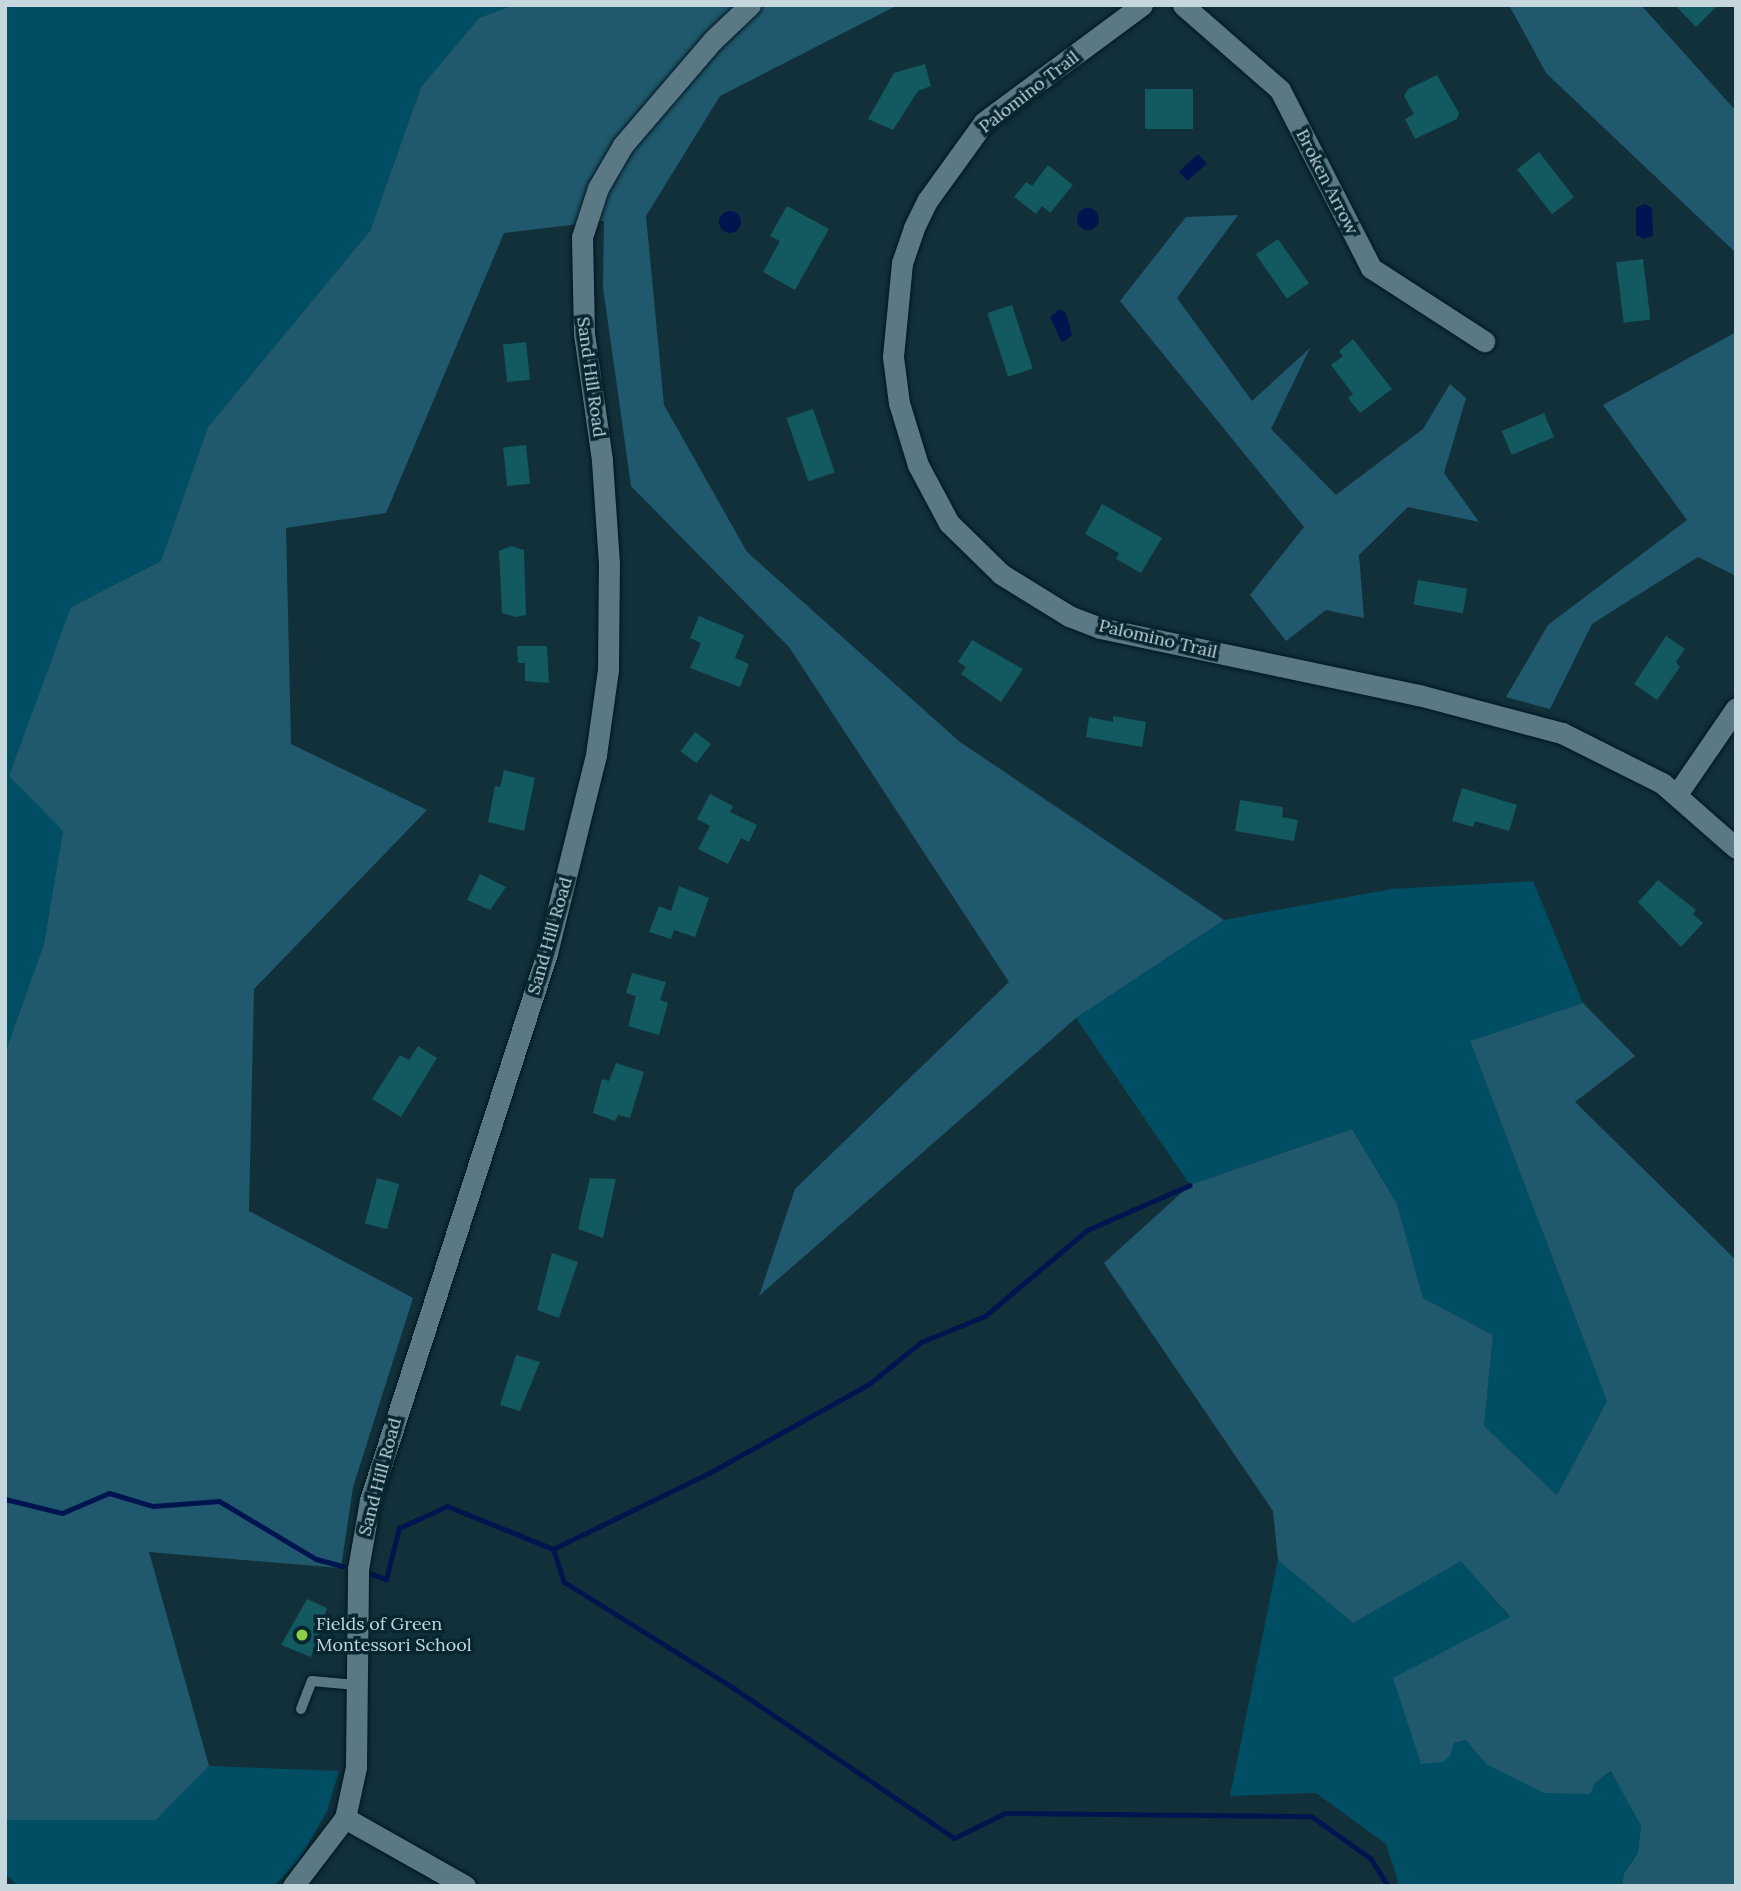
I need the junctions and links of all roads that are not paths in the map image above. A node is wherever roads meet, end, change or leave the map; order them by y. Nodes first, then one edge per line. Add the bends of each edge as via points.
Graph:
1 (750, 5) edge
2 (1142, 5) edge
3 (1183, 5) edge
4 (1484, 341) dead end
5 (1736, 708) edge
6 (1677, 794) junction
7 (1736, 848) edge
8 (356, 1685) junction
9 (301, 1709) dead end
10 (345, 1818) junction
11 (293, 1886) edge
12 (464, 1886) edge

1 - 8 street, Sand Hill Road via 713,40 623,145 597,188 582,237 584,334 602,460 609,564 608,670 596,754 547,953 370,1500 358,1569
2 - 6 street, Palomino Trail via 984,122 927,201 904,254 893,357 899,403 918,465 949,523 973,550 1030,595 1101,628 1419,695 1552,730 1614,755
3 - 4 street, Broken Arrow via 1280,90 1371,268
5 - 6 street
6 - 7 street, Palomino Trail
8 - 9 lane via 312,1681
8 - 10 street, Sand Hill Road via 356,1767
10 - 11 street, Sand Hill Road
10 - 12 street

